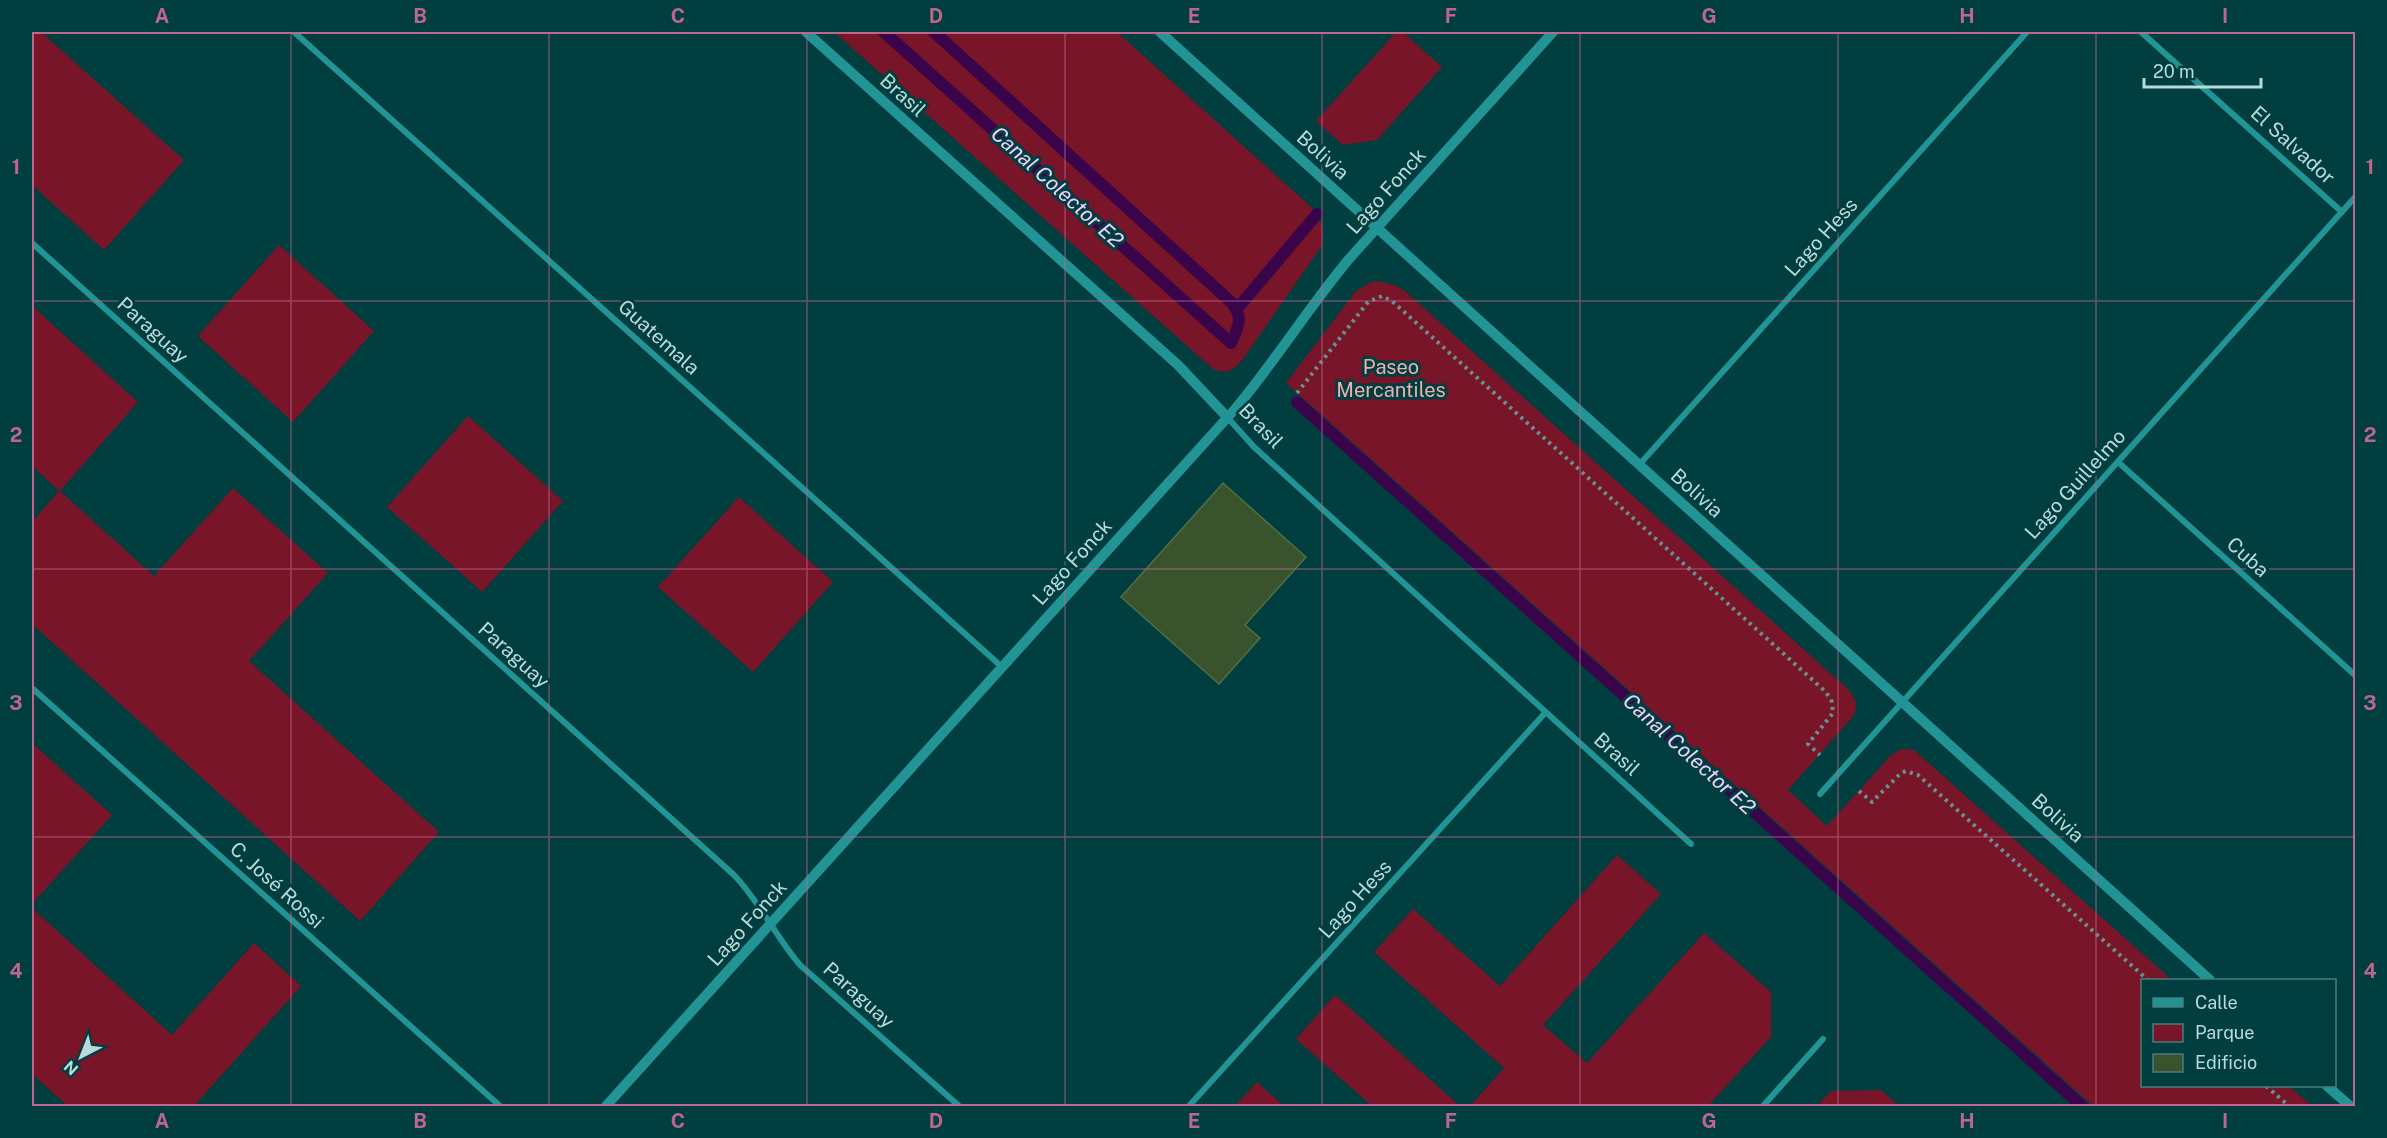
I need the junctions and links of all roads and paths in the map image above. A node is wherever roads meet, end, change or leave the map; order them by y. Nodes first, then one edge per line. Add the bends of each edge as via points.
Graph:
1 (294, 32) edge
2 (806, 32) edge
3 (1160, 32) edge
4 (1553, 32) edge
5 (2027, 32) edge
6 (2141, 32) edge
7 (2355, 196) edge
8 (2342, 212) junction
9 (1377, 228) junction
10 (32, 243) edge
11 (1297, 393) dead end
12 (1227, 417) junction
13 (2118, 462) junction
14 (1639, 465) junction
15 (1002, 667) junction
16 (2355, 676) edge
17 (32, 688) edge
18 (1902, 702) junction
19 (1545, 713) junction
20 (1820, 755) dead end
21 (1859, 791) dead end
22 (1820, 794) dead end
23 (1691, 844) dead end
24 (771, 924) junction
25 (2146, 979) edge
26 (2208, 979) edge
27 (1823, 1039) dead end
28 (2267, 1087) edge
29 (2328, 1087) edge
30 (500, 1107) edge
31 (606, 1107) edge
32 (959, 1107) edge
33 (1189, 1107) edge
34 (1763, 1107) edge
35 (2289, 1107) edge
36 (2350, 1107) edge

1 - 15 street, Guatemala
2 - 12 street, Brasil via 1173,360
3 - 9 street, Bolivia
4 - 9 street, Lago Fonck
5 - 14 street, Lago Hess
6 - 8 street, El Salvador
7 - 8 street, Lago Guillelmo
8 - 13 street, Lago Guillelmo
9 - 12 street, Lago Fonck via 1331,280 1263,375
9 - 14 street, Bolivia
10 - 24 street, Paraguay via 734,875
11 - 20 path via 1368,302 1382,296 1392,301 1826,692 1833,713 1808,744
12 - 15 street, Lago Fonck
12 - 19 street, Brasil via 1254,447
13 - 16 street, Cuba
13 - 18 street, Lago Guillelmo
14 - 18 street, Bolivia
15 - 24 street, Lago Fonck
17 - 30 street, C. José Rossi
18 - 22 street, Lago Guillelmo
18 - 26 street, Bolivia
19 - 23 street, Brasil
19 - 33 street, Lago Hess
21 - 25 path via 1872,802 1901,773 1918,775
24 - 31 street, Lago Fonck
24 - 32 street, Paraguay via 800,965
27 - 34 street
28 - 35 path
29 - 36 street

